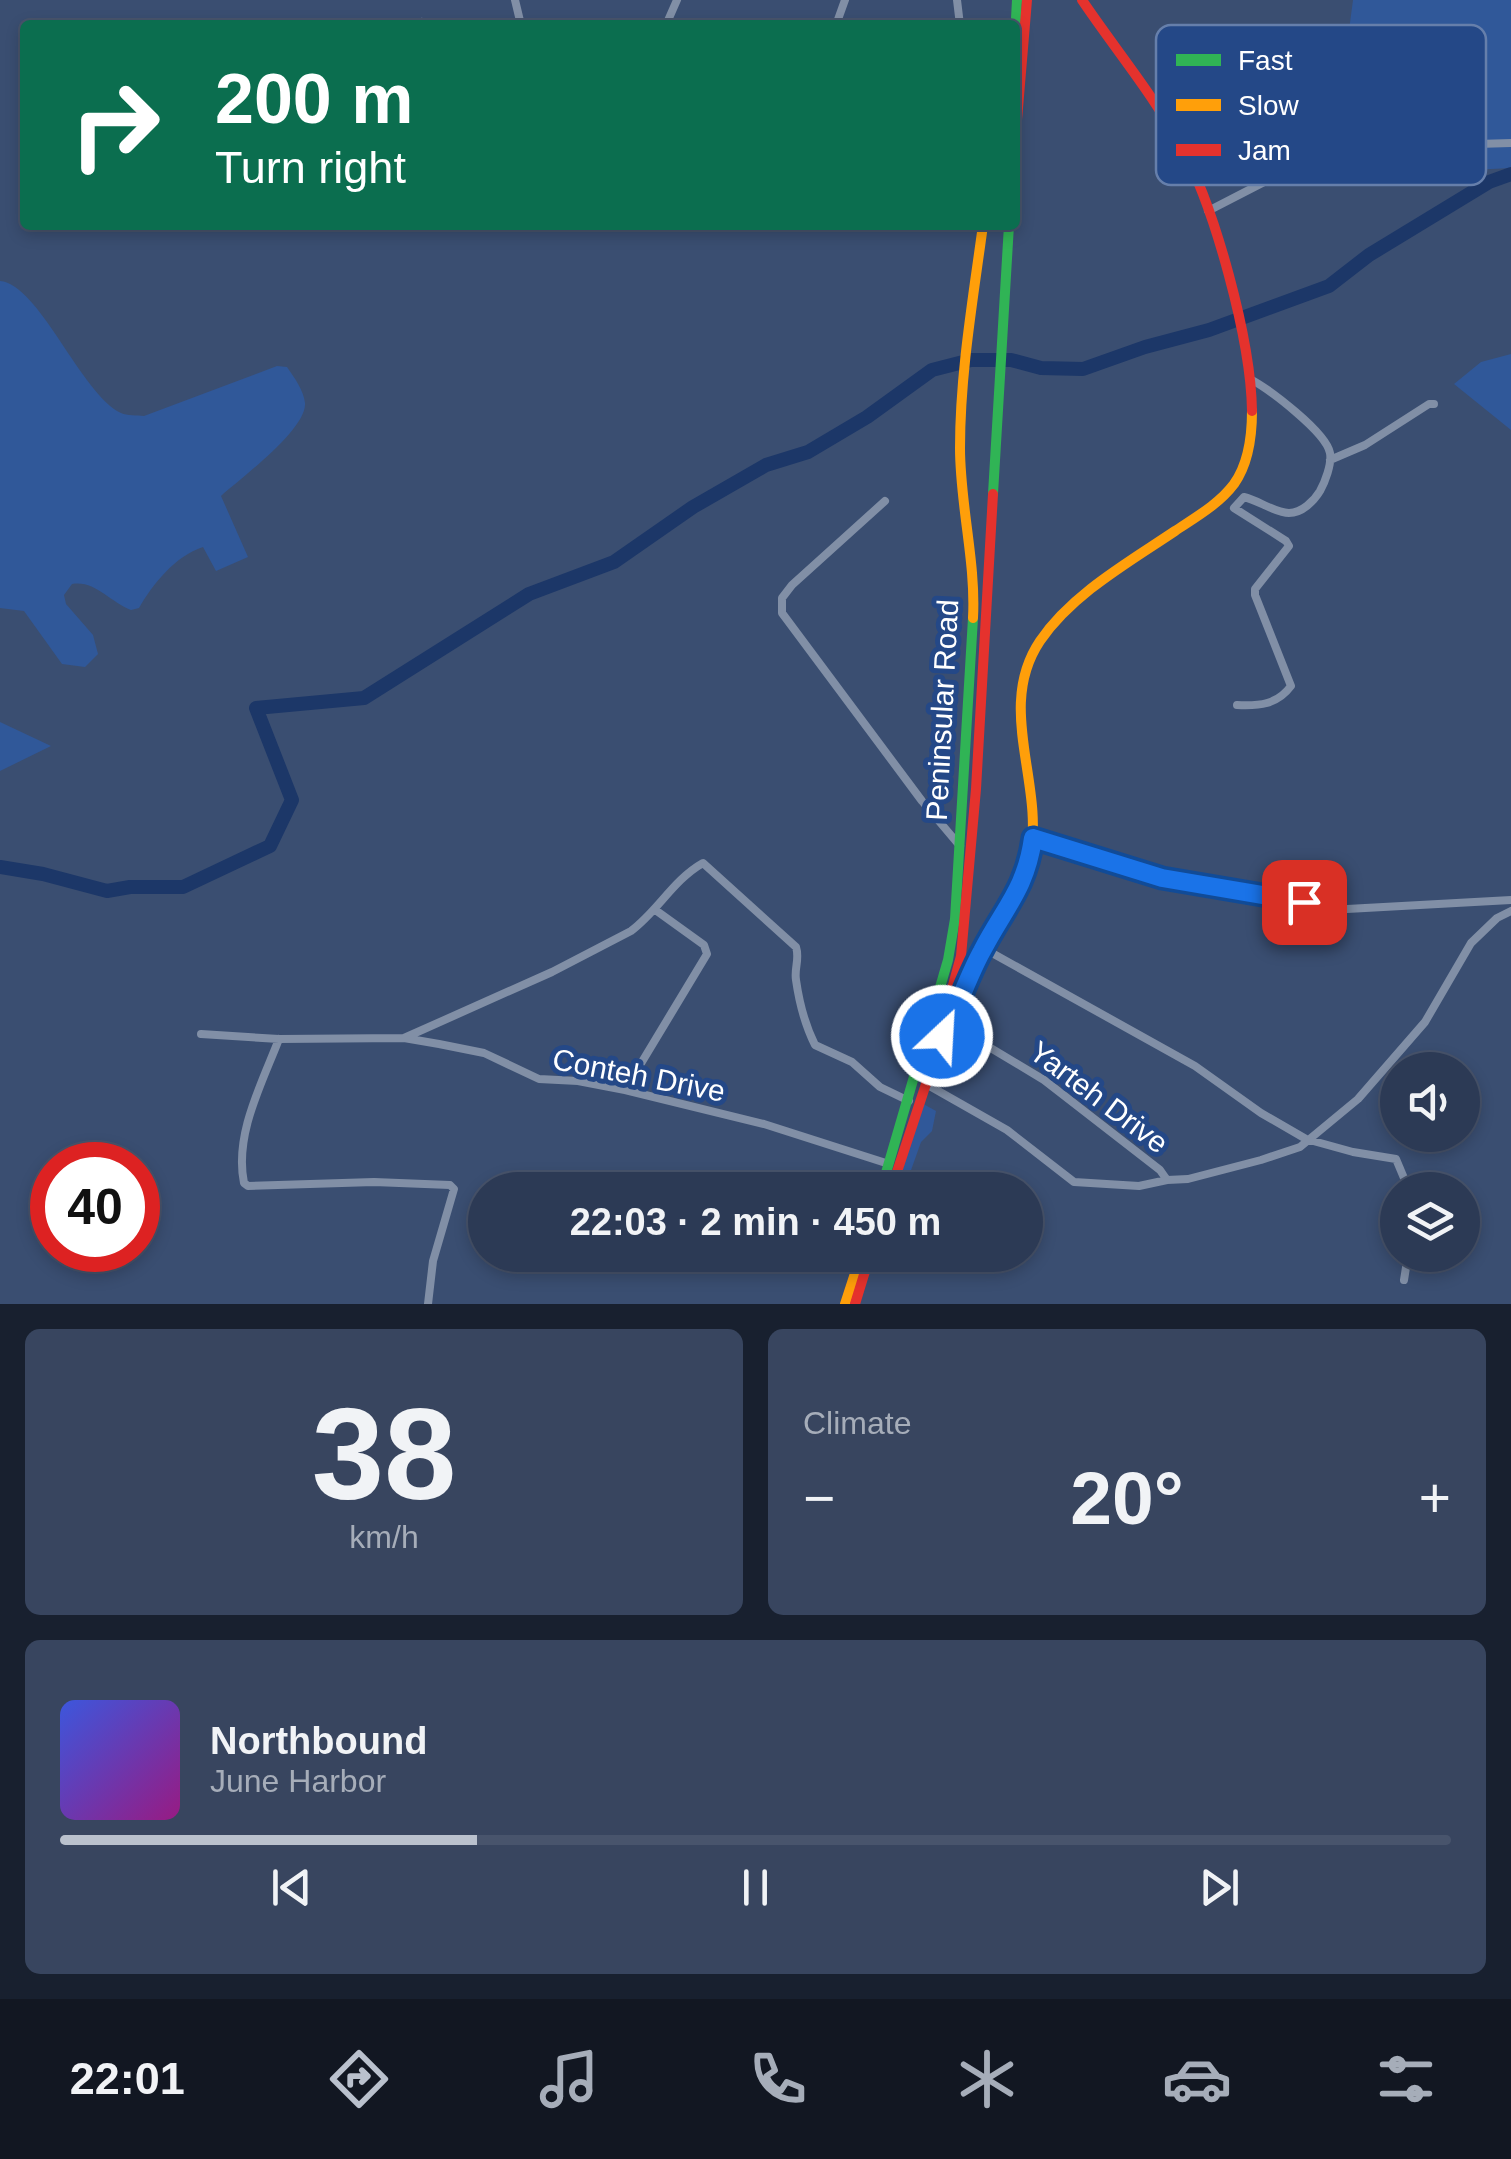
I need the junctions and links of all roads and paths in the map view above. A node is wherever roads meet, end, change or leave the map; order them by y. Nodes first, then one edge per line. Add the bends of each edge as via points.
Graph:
1 (1027, 0) edge
2 (1082, 0) edge
3 (1020, 84) edge
4 (1156, 110) edge
5 (1511, 143) edge
6 (1486, 144) edge
7 (1199, 185) edge
8 (1257, 185) edge
9 (1208, 211) junction
10 (982, 230) edge
11 (1010, 230) edge
12 (1250, 379) junction
13 (1434, 404) dead end
14 (1330, 460) junction
15 (885, 500) dead end
16 (1285, 513) junction
17 (1281, 538) junction
18 (1237, 705) dead end
19 (1033, 838) junction
20 (960, 846) junction
21 (1511, 900) edge
22 (654, 910) junction
23 (1511, 911) edge
24 (983, 948) junction
25 (948, 1022) junction
26 (201, 1034) dead end
27 (404, 1038) junction
28 (279, 1039) junction
29 (932, 1039) junction
30 (926, 1084) junction
31 (626, 1090) junction
32 (909, 1101) junction
33 (1306, 1138) junction
34 (889, 1164) junction
35 (887, 1172) edge
36 (897, 1172) edge
37 (1401, 1172) edge
38 (1167, 1180) junction
39 (859, 1272) edge
40 (862, 1272) edge
41 (1405, 1272) edge
42 (858, 1280) junction
43 (1404, 1280) dead end
44 (428, 1304) edge
45 (846, 1304) edge
46 (854, 1304) edge

1 - 3 main road
2 - 4 main road
5 - 6 street
7 - 9 main road
8 - 9 street
9 - 12 main road
10 - 20 main road, Peninsular Road via 963,388 960,476 974,616
11 - 29 main road, Peninsular Road via 966,912 961,956
12 - 14 street via 1296,412 1327,446
12 - 19 main road via 1248,445 1228,491 1090,591 1029,660 1018,726
13 - 14 street
14 - 16 street via 1313,501
15 - 20 street via 792,585 780,604
16 - 17 street
16 - 17 street via 1244,497 1234,508
17 - 18 street via 1287,550 1255,595 1291,686 1272,702
19 - 21 street via 1162,878 1317,907
19 - 24 main road via 1010,908
20 - 29 main road, Peninsular Road
22 - 27 street via 614,942
22 - 31 street via 708,954
22 - 32 street via 698,866 710,866 796,948 796,981 815,1045
23 - 33 street via 1471,943 1425,1022 1378,1079
24 - 25 main road
24 - 33 street via 1195,1066
25 - 29 main road
25 - 38 street, Yarteh Drive via 1062,1092
26 - 28 street, Conteh Drive
27 - 28 street, Conteh Drive
27 - 31 street, Conteh Drive via 484,1053 539,1079
28 - 44 street via 245,1134 244,1182 450,1185
29 - 30 main road, Peninsular Road
29 - 32 main road, Peninsular Road
30 - 36 main road, Peninsular Road
30 - 38 street via 1007,1130 1074,1182 1139,1186
31 - 34 street, Conteh Drive
32 - 34 main road, Peninsular Road
33 - 37 street via 1396,1159
33 - 38 street via 1300,1147 1261,1160
34 - 35 main road, Peninsular Road
39 - 42 main road
40 - 42 main road
41 - 43 street
42 - 45 main road
42 - 46 main road

